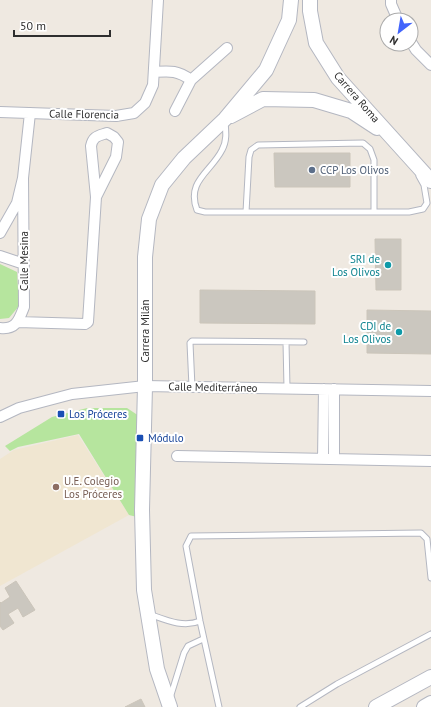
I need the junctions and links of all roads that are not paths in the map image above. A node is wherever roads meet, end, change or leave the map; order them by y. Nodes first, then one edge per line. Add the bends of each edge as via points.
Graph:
1 (158, 0) edge
2 (291, 0) edge
3 (310, 0) edge
4 (391, 0) edge
5 (394, 12) edge
6 (227, 48) dead end
7 (418, 52) edge
8 (431, 65) edge
9 (154, 72) junction
10 (191, 80) junction
11 (175, 111) dead end
12 (0, 112) edge
13 (30, 113) junction
14 (225, 119) junction
15 (392, 138) junction
16 (409, 156) junction
17 (23, 178) junction
18 (431, 181) edge
19 (96, 197) junction
20 (246, 212) junction
21 (374, 212) junction
22 (0, 234) edge
23 (0, 256) edge
24 (24, 264) junction
25 (18, 322) junction
26 (0, 328) edge
27 (286, 342) junction
28 (304, 342) dead end
29 (145, 386) junction
30 (192, 387) junction
31 (287, 388) junction
32 (324, 389) junction
33 (334, 389) junction
34 (431, 391) edge
35 (0, 417) edge
36 (177, 456) dead end
37 (323, 459) junction
38 (334, 459) junction
39 (431, 461) edge
40 (431, 578) edge
41 (148, 614) junction
42 (200, 621) junction
43 (431, 634) edge
44 (203, 639) junction
45 (431, 677) edge
46 (431, 703) edge
47 (169, 705) edge
48 (219, 707) edge
49 (300, 707) edge
50 (376, 707) edge
51 (424, 707) edge

1 - 9 street, Calle Florencia
2 - 14 street, Carrera Milán via 289,20 266,70
3 - 15 street, Carrera Roma via 316,43 338,78
4 - 5 street
6 - 10 street
7 - 8 street
9 - 10 street via 170,71
9 - 13 street, Calle Florencia via 153,85 145,103 134,113 116,116
10 - 11 street
12 - 13 street, Calle Florencia
13 - 17 street, Calle Mesina
14 - 15 street via 263,99 314,100 351,111
14 - 20 lane via 227,135 223,150 202,176 196,187 194,200 198,210 205,212
14 - 29 street, Carrera Milán via 184,158 162,185 149,219 145,257
15 - 16 street, Carrera Roma
16 - 18 street, Carrera Roma
16 - 21 lane via 424,185 427,203 423,209 409,212
17 - 22 street, Calle Mesina via 17,203
17 - 24 street, Calle Mesina
19 - 19 street via 116,156 118,142 107,133 92,140
19 - 25 street via 88,322
20 - 21 lane
20 - 21 lane via 248,157 254,147 362,142 370,149 374,160
23 - 24 street
24 - 25 street, Calle Mesina via 24,307
25 - 26 street via 8,329
27 - 28 lane
27 - 30 lane via 192,341
27 - 31 lane
29 - 30 street, Calle Mediterráneo
29 - 35 street, Calle Mediterráneo via 72,394 20,408
29 - 41 street, Carrera Milán via 142,510 144,590
30 - 31 street, Calle Mediterráneo
31 - 32 street, Calle Mediterráneo
32 - 33 street, Calle Mediterráneo
32 - 37 street
33 - 34 street, Calle Mediterráneo
33 - 38 street
36 - 37 street
37 - 38 street
38 - 39 street
40 - 42 lane via 427,539 422,533 190,536 186,546
41 - 42 lane via 182,624
41 - 47 street, Carrera Milán via 157,669
42 - 44 lane
43 - 49 lane via 337,684
44 - 47 lane via 188,646 184,653
44 - 48 lane
45 - 50 street
46 - 51 street

